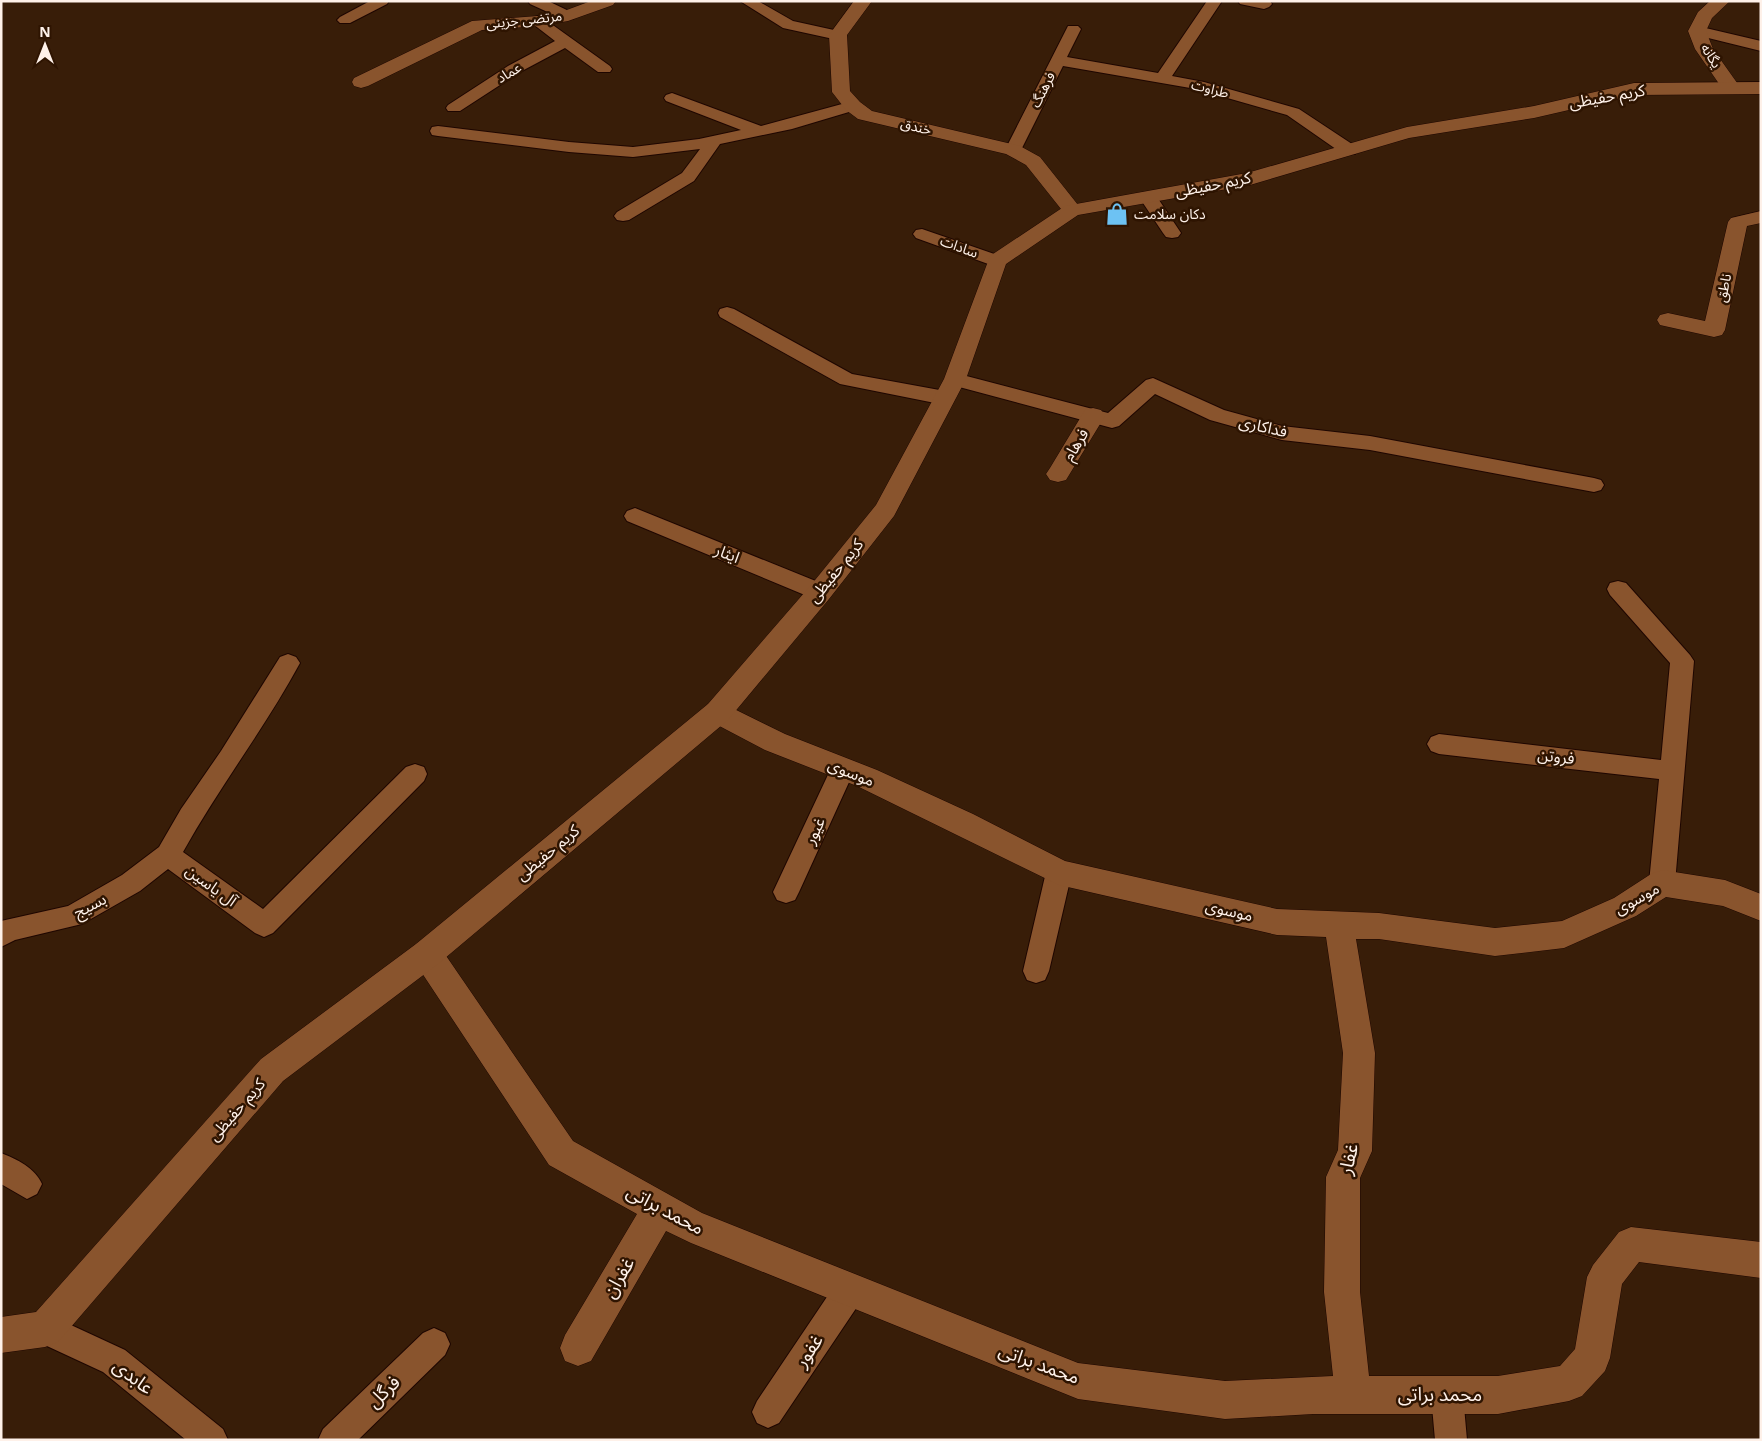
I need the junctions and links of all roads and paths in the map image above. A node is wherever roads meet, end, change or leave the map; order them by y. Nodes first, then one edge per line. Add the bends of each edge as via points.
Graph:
1 (382, 1) edge
2 (535, 1) edge
3 (607, 1) edge
4 (748, 1) edge
5 (863, 1) edge
6 (1215, 1) edge
7 (1245, 1) edge
8 (1721, 1) edge
9 (1264, 4) dead end
10 (568, 16) junction
11 (345, 20) dead end
12 (538, 21) junction
13 (1073, 29) dead end
14 (1697, 31) junction
15 (838, 35) junction
16 (566, 41) junction
17 (1761, 46) edge
18 (1058, 60) junction
19 (604, 69) dead end
20 (1162, 79) junction
21 (361, 82) dead end
22 (1731, 87) junction
23 (1761, 88) edge
24 (672, 98) dead end
25 (853, 106) junction
26 (454, 108) dead end
27 (438, 131) dead end
28 (760, 131) junction
29 (715, 140) junction
30 (1013, 150) junction
31 (1349, 150) junction
32 (1148, 197) junction
33 (1072, 210) junction
34 (623, 216) dead end
35 (1761, 217) edge
36 (1172, 233) dead end
37 (922, 234) dead end
38 (997, 261) junction
39 (727, 313) dead end
40 (1668, 320) dead end
41 (950, 388) junction
42 (1093, 416) junction
43 (1058, 474) dead end
44 (1594, 485) dead end
45 (635, 516) dead end
46 (1618, 589) dead end
47 (820, 592) junction
48 (288, 663) dead end
49 (718, 712) junction
50 (1440, 744) dead end
51 (843, 769) junction
52 (1672, 771) junction
53 (415, 774) dead end
54 (168, 855) junction
55 (1059, 872) junction
56 (1662, 883) junction
57 (786, 892) dead end
58 (1761, 908) edge
59 (1339, 924) junction
60 (1, 935) edge
61 (427, 954) junction
62 (1036, 971) dead end
63 (1, 1167) edge
64 (27, 1184) dead end
65 (660, 1208) junction
66 (1761, 1260) edge
67 (850, 1290) junction
68 (45, 1328) junction
69 (1, 1335) edge
70 (434, 1344) dead end
71 (578, 1348) dead end
72 (1353, 1395) junction
73 (1447, 1395) junction
74 (768, 1412) dead end
75 (212, 1440) edge
76 (334, 1440) edge
77 (1451, 1440) edge

1 - 11 lane
2 - 10 lane
3 - 10 street, مرتضی جزینی
4 - 15 lane via 788,25
5 - 15 street
6 - 20 lane
7 - 9 lane
8 - 14 street, یگانه via 1704,16
10 - 12 street, مرتضی جزینی
12 - 16 lane
12 - 21 street, مرتضی جزینی via 478,25
13 - 18 lane, فرهنگ
14 - 17 lane
14 - 22 street, یگانه via 1704,49
15 - 25 street via 841,92
16 - 19 lane
16 - 26 lane, عماد via 514,69
18 - 20 lane, طراوت
18 - 30 lane, فرهنگ
20 - 31 lane, طراوت via 1198,85 1293,112
22 - 23 street, کریم حفیظی
22 - 31 street, کریم حفیظی via 1634,89 1534,112 1407,133
24 - 28 lane
25 - 28 lane
25 - 30 street, خندق via 865,115
27 - 29 lane via 633,152
28 - 29 lane
29 - 34 lane via 688,177
30 - 33 street, خندق via 1033,160
31 - 32 street, کریم حفیظی via 1250,179
32 - 33 street, کریم حفیظی
32 - 36 lane
33 - 38 street, کریم حفیظی
35 - 40 street, ناطق via 1738,222 1714,330
37 - 38 lane, سادات
38 - 41 street, کریم حفیظی
39 - 41 lane, فداکاری via 847,379
41 - 42 lane, فداکاری
41 - 47 street, کریم حفیظی via 885,510
42 - 43 street, فرهام
42 - 44 lane, فداکاری via 1112,421 1153,385 1217,415 1282,433 1370,443
45 - 47 lane, ایثار
46 - 52 lane via 1682,661
47 - 49 street, کریم حفیظی
48 - 54 lane, آل یاسین
49 - 51 street, موسوی via 775,742
49 - 61 street, کریم حفیظی
50 - 52 lane, فروتن
51 - 55 street, موسوی via 963,823
51 - 57 lane, غیور
52 - 56 lane
53 - 54 lane, آل یاسین via 264,924
54 - 60 lane, بسیج via 130,883 73,916 8,930
55 - 59 street, موسوی via 1277,922
55 - 62 lane
56 - 58 street, موسوی via 1724,894
56 - 59 street, موسوی via 1625,907 1564,934 1495,942
59 - 72 street, غفار via 1359,1053 1355,1151 1343,1177 1342,1292
61 - 65 street, محمد براتی via 561,1153
61 - 68 street, کریم حفیظی via 272,1070
63 - 64 lane
65 - 67 street, محمد براتی via 691,1226
65 - 71 street, غفران
66 - 73 street, محمد براتی via 1631,1244 1605,1276 1592,1358 1569,1383 1498,1395
67 - 72 street, محمد براتی via 1078,1381 1225,1400
67 - 74 lane, غفور
68 - 69 street
68 - 75 lane, عابدی via 114,1361
70 - 76 lane, فرگل
72 - 73 street, محمد براتی
73 - 77 lane

